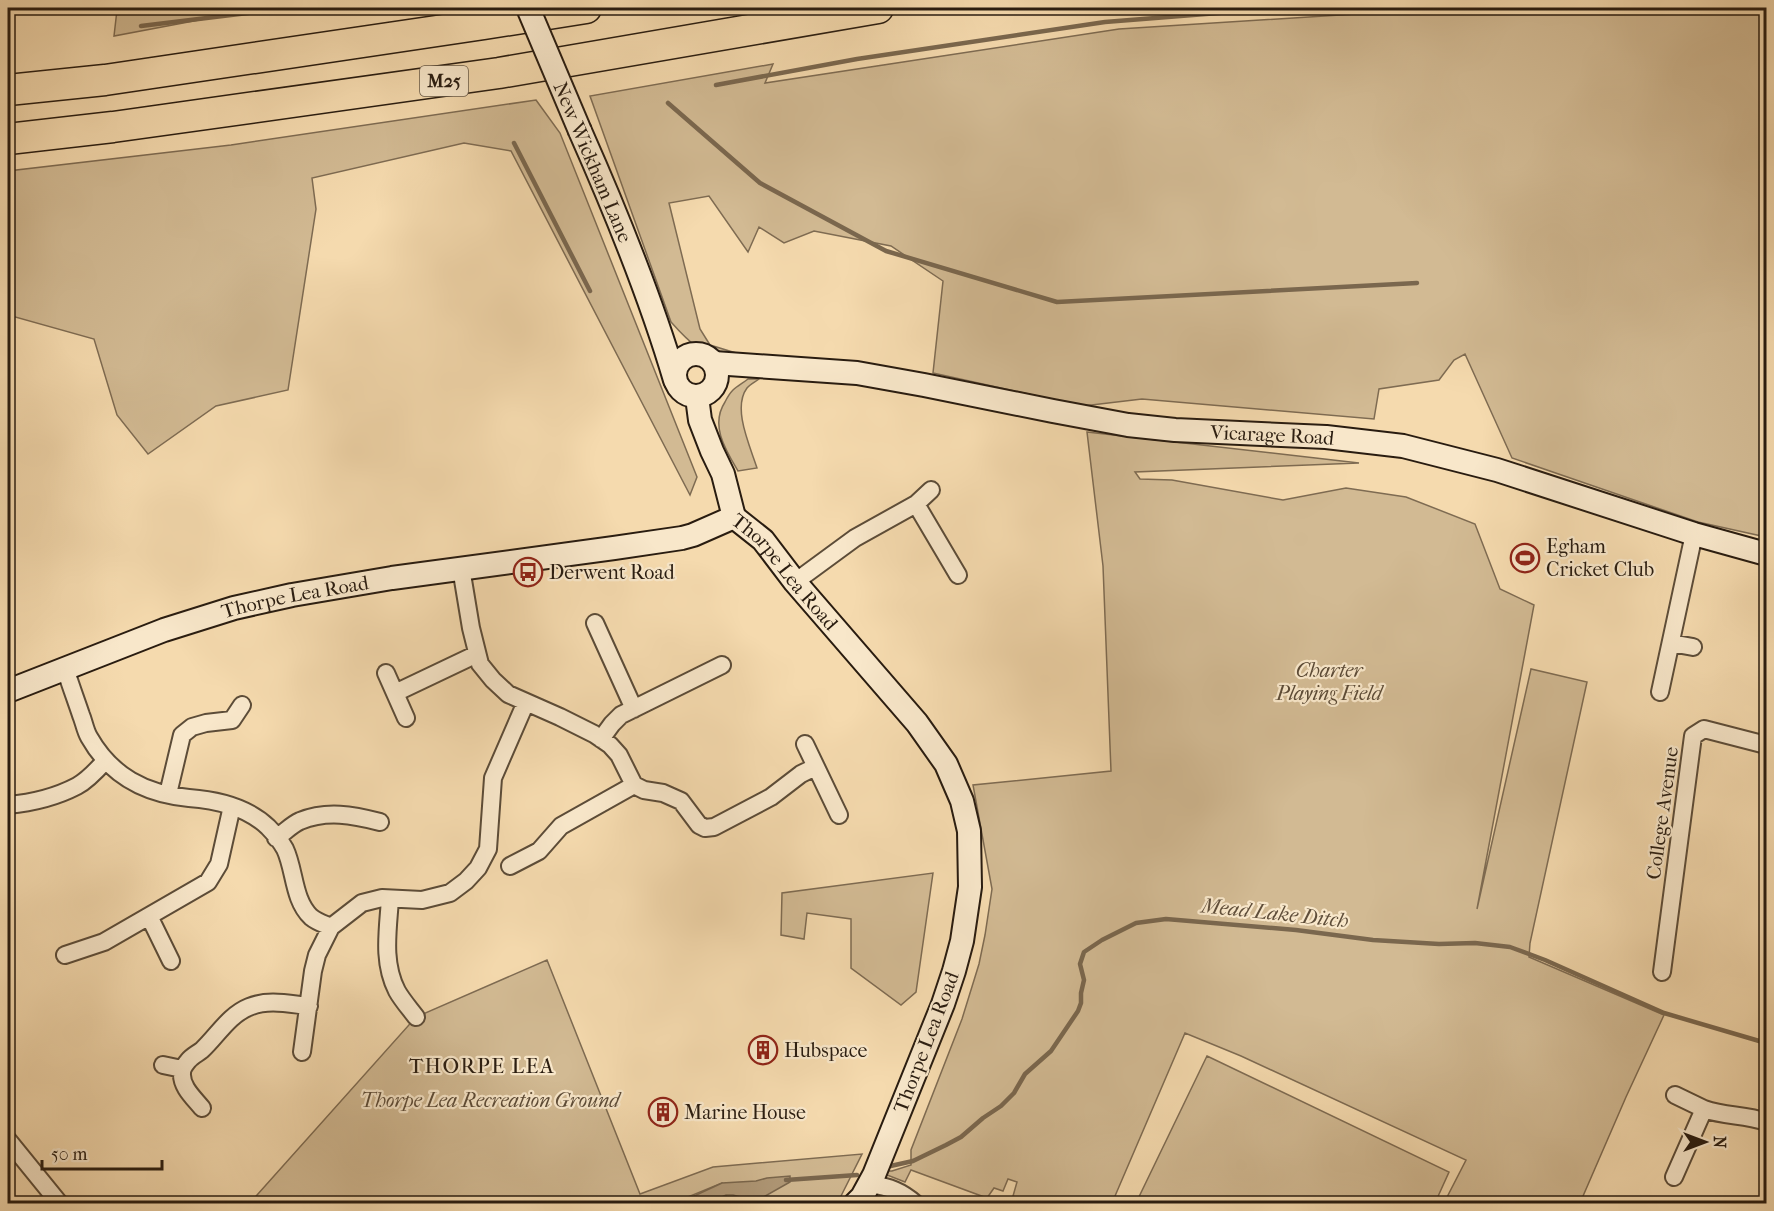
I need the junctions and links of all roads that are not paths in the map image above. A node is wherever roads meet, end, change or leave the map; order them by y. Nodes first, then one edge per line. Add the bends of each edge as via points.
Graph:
1 (528, 8) edge
2 (586, 8) edge
3 (878, 8) edge
4 (8, 90) edge
5 (8, 139) edge
6 (656, 318) junction
7 (687, 356) junction
8 (716, 372) junction
9 (675, 380) junction
10 (697, 397) junction
11 (931, 490) dead end
12 (916, 504) junction
13 (734, 517) junction
14 (1694, 534) junction
15 (1767, 554) edge
16 (461, 568) junction
17 (958, 575) dead end
18 (795, 582) junction
19 (595, 623) dead end
20 (1671, 643) junction
21 (1693, 647) dead end
22 (477, 654) junction
23 (722, 665) dead end
24 (65, 668) junction
25 (386, 673) dead end
26 (8, 690) edge
27 (1660, 692) dead end
28 (395, 693) junction
29 (526, 702) junction
30 (242, 705) dead end
31 (634, 709) junction
32 (406, 718) dead end
33 (601, 739) junction
34 (805, 744) dead end
35 (1767, 745) edge
36 (105, 761) junction
37 (815, 767) junction
38 (634, 785) junction
39 (168, 794) junction
40 (8, 805) edge
41 (232, 806) junction
42 (839, 815) dead end
43 (380, 822) dead end
44 (276, 838) junction
45 (510, 866) dead end
46 (390, 899) junction
47 (149, 916) junction
48 (331, 927) junction
49 (65, 955) dead end
50 (171, 961) dead end
51 (1662, 972) dead end
52 (309, 1006) junction
53 (416, 1017) dead end
54 (302, 1052) dead end
55 (163, 1065) dead end
56 (182, 1069) junction
57 (1674, 1095) dead end
58 (202, 1108) dead end
59 (1704, 1109) junction
60 (1767, 1122) edge
61 (8, 1140) edge
62 (1674, 1177) dead end
63 (870, 1184) junction
64 (60, 1203) edge
65 (855, 1203) edge
66 (916, 1203) edge

1 - 6 main road, New Wickham Lane, bridge
2 - 4 highway via 117,78
3 - 5 highway, M25 via 499,73
6 - 7 main road, New Wickham Lane
6 - 9 main road, New Wickham Lane
7 - 8 main road via 705,356
7 - 9 main road via 677,366
8 - 10 main road via 714,388
8 - 14 main road, Vicarage Road via 768,366 857,373 1128,425 1326,437 1403,446 1497,470
9 - 10 main road via 680,390
10 - 13 main road via 700,420 723,474
11 - 12 street
12 - 17 street
12 - 18 street via 855,538
13 - 16 main road, Thorpe Lea Road via 682,538
13 - 18 main road, Thorpe Lea Road via 763,540
14 - 15 main road, Vicarage Road
14 - 20 street
16 - 22 street
16 - 24 main road, Thorpe Lea Road via 234,608
18 - 63 main road, Thorpe Lea Road via 917,723 946,764 962,801 969,831 970,887 954,971
19 - 31 street
20 - 21 street
20 - 27 street
22 - 28 street
22 - 29 street via 493,680 508,694
23 - 31 street
24 - 26 main road, Thorpe Lea Road
24 - 36 street via 88,735
25 - 28 street
28 - 32 street
29 - 33 street
29 - 46 street via 493,778 488,849 478,868 450,893 422,900
30 - 39 street via 232,720 192,727 182,735
31 - 33 street via 621,715
33 - 38 street via 619,755
34 - 37 street
35 - 51 street, College Avenue via 1704,729 1693,736
36 - 39 street via 122,777 141,787
36 - 40 street via 77,786 27,803
37 - 38 street via 771,797 705,828 681,801
37 - 42 street
38 - 45 street via 561,826 539,851
39 - 41 street
41 - 44 street via 268,827
41 - 47 street via 219,864 208,882
43 - 44 street via 333,814 298,822
44 - 48 street via 284,849 309,915
46 - 48 street via 362,903
46 - 53 street via 390,972 397,992
47 - 49 street via 104,942
47 - 50 street
48 - 52 street via 317,955
52 - 54 street
52 - 56 street via 266,1002 250,1006 226,1024
55 - 56 street
56 - 58 street via 184,1086
57 - 59 street
59 - 60 street
59 - 62 street
61 - 64 street
63 - 65 main road, Thorpe Lea Road
63 - 66 street via 896,1190

